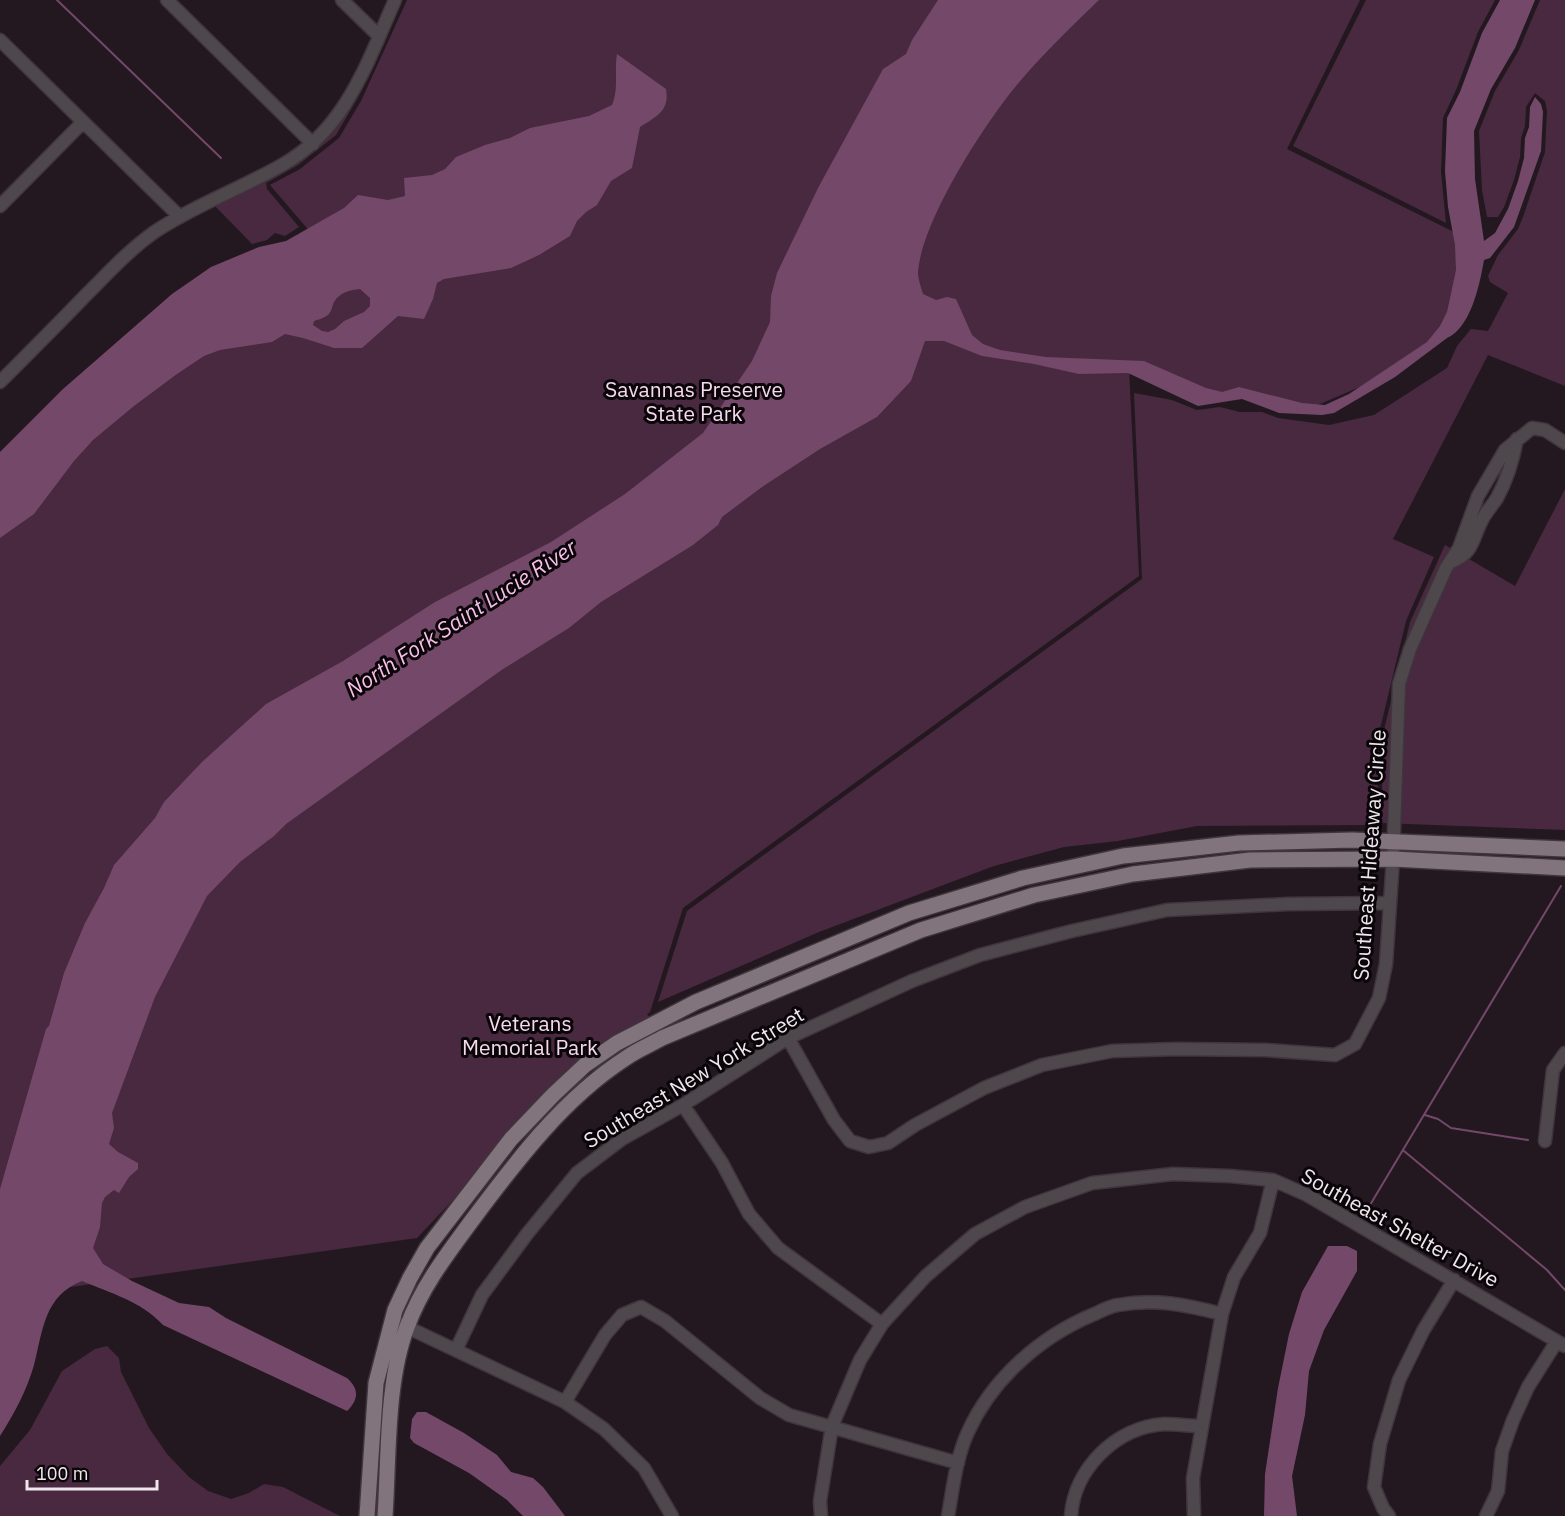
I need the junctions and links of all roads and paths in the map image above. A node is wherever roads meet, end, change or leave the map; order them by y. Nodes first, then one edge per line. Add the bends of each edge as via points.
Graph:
1 (167, 0) edge
2 (342, 0) edge
3 (395, 0) edge
4 (379, 36) junction
5 (0, 39) edge
6 (83, 122) junction
7 (313, 144) junction
8 (0, 206) edge
9 (180, 217) junction
10 (0, 382) edge
11 (1517, 440) junction
12 (1565, 443) edge
13 (1484, 488) junction
14 (1498, 495) junction
15 (1450, 563) junction
16 (1393, 842) junction
17 (1565, 849) edge
18 (1393, 859) junction
19 (1565, 868) edge
20 (1390, 903) junction
21 (788, 1038) junction
22 (1565, 1053) edge
23 (683, 1105) junction
24 (1545, 1141) dead end
25 (1273, 1180) junction
26 (1454, 1280) junction
27 (1221, 1314) junction
28 (392, 1320) junction
29 (882, 1324) junction
30 (406, 1327) junction
31 (1561, 1343) edge
32 (456, 1350) junction
33 (565, 1402) junction
34 (832, 1426) junction
35 (1202, 1426) junction
36 (957, 1462) junction
37 (367, 1516) edge
38 (385, 1516) edge
39 (672, 1516) edge
40 (820, 1516) edge
41 (948, 1516) edge
42 (1071, 1516) edge
43 (1194, 1516) edge
44 (1389, 1516) edge
45 (1486, 1516) edge

1 - 7 street
2 - 4 street
3 - 4 street
4 - 7 street via 338,117
5 - 6 street
6 - 8 street
6 - 9 street
7 - 9 street via 283,165
9 - 10 street via 125,256
11 - 12 street via 1536,428
11 - 13 street, Southeast Hideaway Circle via 1505,450
11 - 14 street, Southeast Hideaway Circle
13 - 14 street
13 - 15 street, Southeast Hideaway Circle
14 - 15 street, Southeast Hideaway Circle via 1467,554
15 - 16 street, Southeast Hideaway Circle via 1410,649 1400,684
16 - 17 main road
16 - 18 street, Southeast Hideaway Circle
16 - 28 main road via 1239,843 1122,856 1023,878 909,913 696,1002 617,1043 585,1065 553,1095 511,1139 427,1248
18 - 19 main road
18 - 20 street, Southeast Hideaway Circle
18 - 30 main road via 1250,860 1133,874 1034,895 921,930 662,1038 595,1080 522,1156 438,1265
20 - 21 street, Southeast New York Street via 1167,910 1072,931 980,955 912,981
20 - 21 street, Southeast Hideaway Circle via 1386,964 1379,998 1355,1044 1335,1056 1176,1049 1112,1051 1065,1060 984,1088 888,1143 869,1146 850,1141 844,1134
21 - 23 street, Southeast New York Street
22 - 24 street via 1553,1070
23 - 29 street via 722,1163 749,1214 778,1248
23 - 32 street, Southeast New York Street via 622,1139 577,1173 482,1294
25 - 26 street, Southeast Shelter Drive via 1307,1195
25 - 27 street via 1260,1233 1234,1277
25 - 29 street, Southeast Shelter Drive via 1173,1174 1092,1183 1025,1207 975,1234 926,1276
26 - 31 street, Southeast Shelter Drive
26 - 44 street via 1399,1380 1380,1444 1374,1487
27 - 35 street
27 - 36 street via 1187,1305 1151,1302 1116,1305 1083,1319 1038,1345 1005,1376 969,1431
28 - 30 street
28 - 37 main road via 376,1383
29 - 34 street, Southeast Shelter Drive via 860,1360
30 - 32 street
30 - 38 main road via 393,1381
31 - 45 street via 1528,1387 1513,1420 1502,1451 1498,1491
32 - 33 street
33 - 34 street via 604,1335 622,1315 641,1307 665,1321 760,1398 789,1415
33 - 39 street via 604,1429 644,1468
34 - 36 street
34 - 40 street, Southeast Shelter Drive
35 - 42 street via 1162,1424 1133,1432 1106,1446 1077,1486
35 - 43 street via 1193,1478
36 - 41 street

